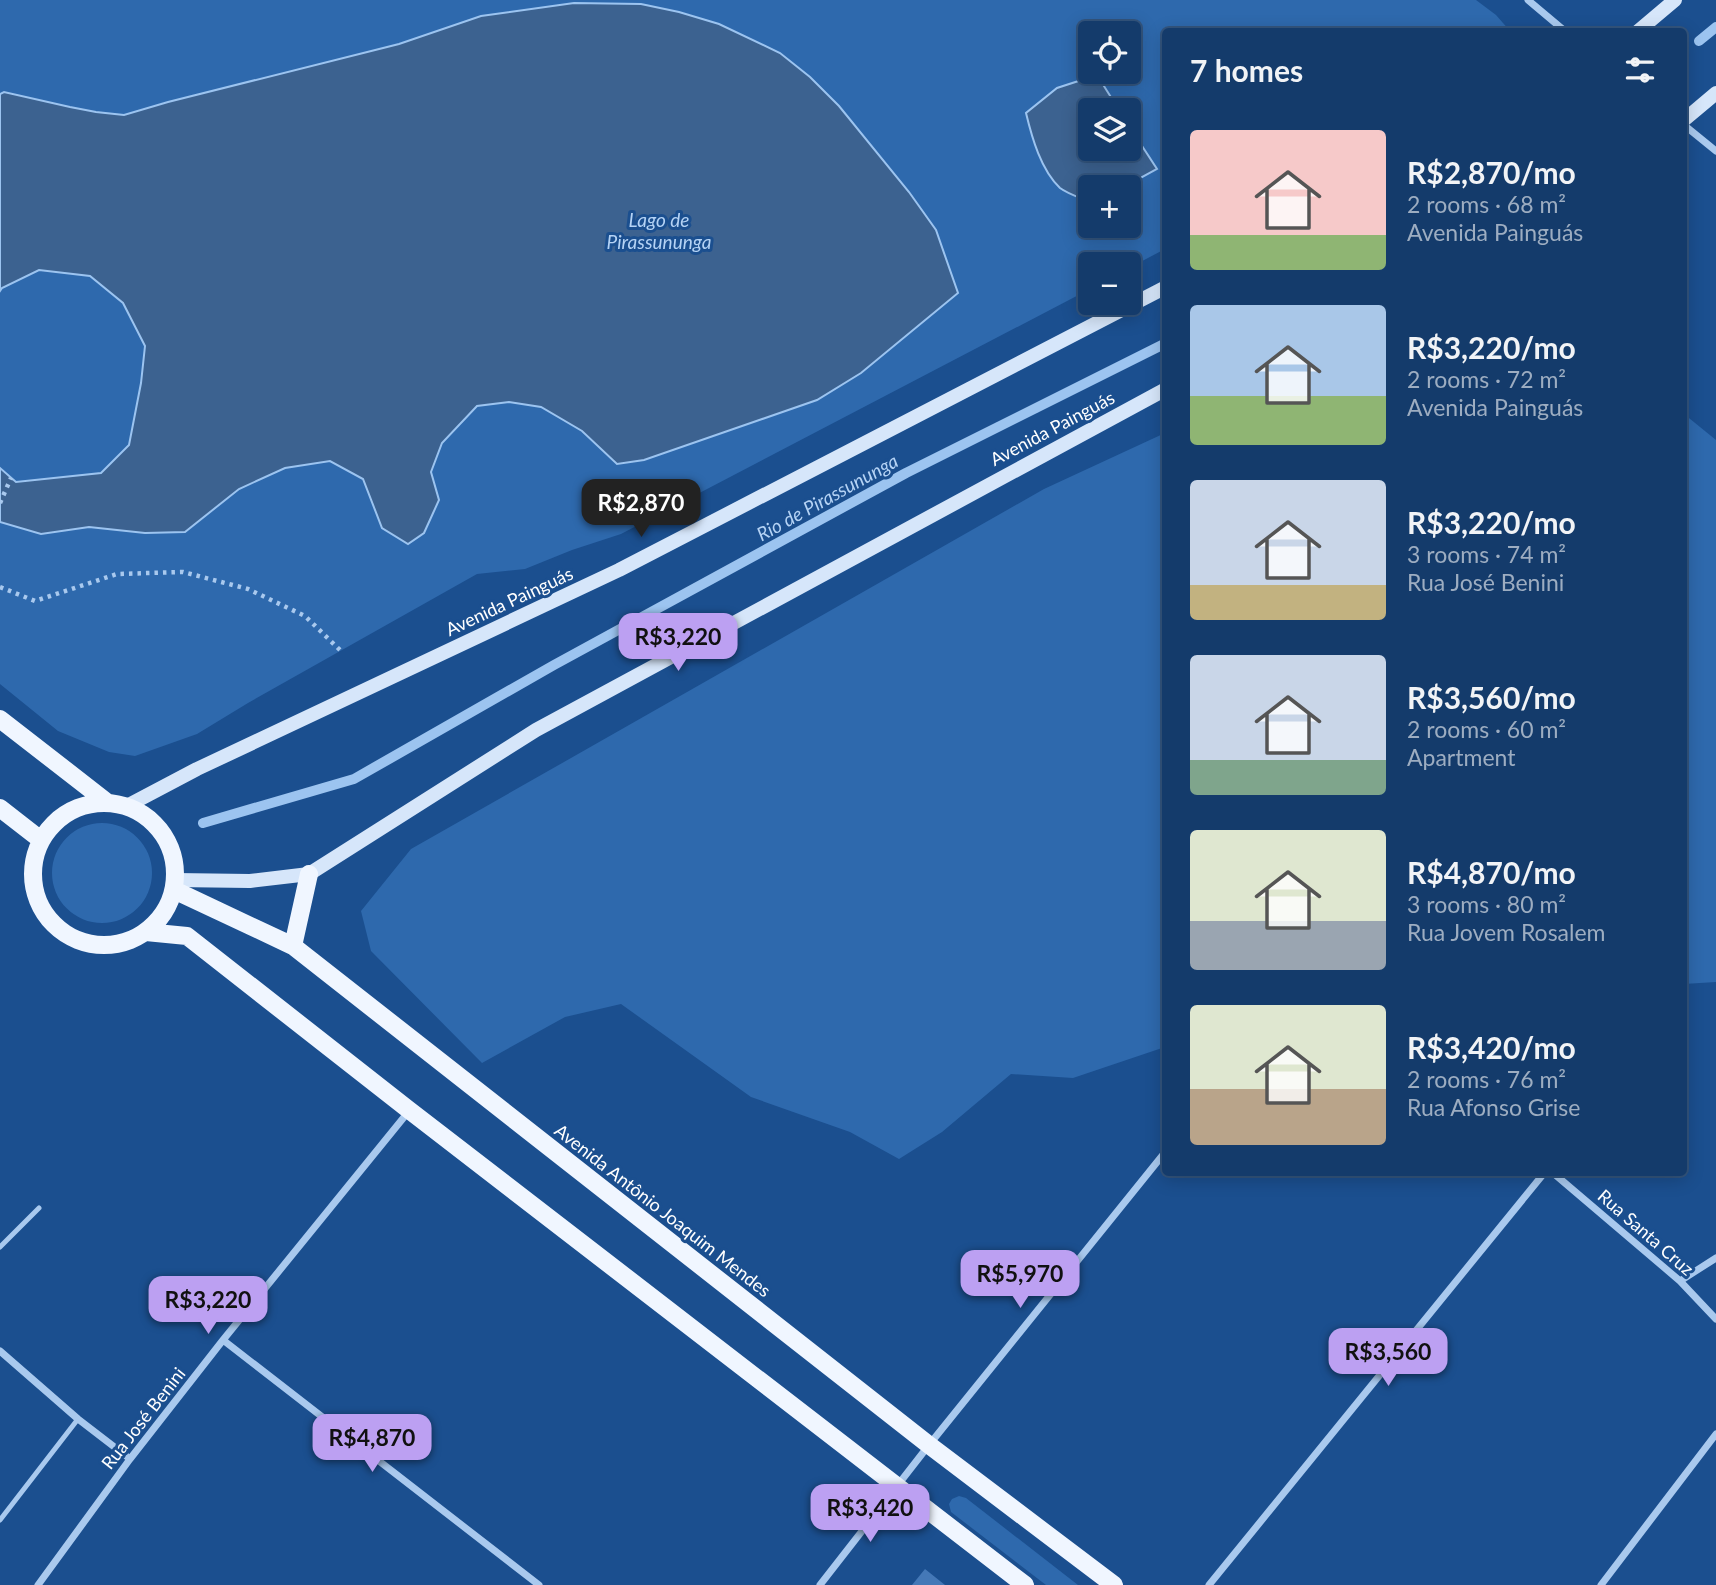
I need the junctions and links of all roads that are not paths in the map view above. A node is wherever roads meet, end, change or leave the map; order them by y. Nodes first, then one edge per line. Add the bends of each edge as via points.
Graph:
1 (1528, 0) edge
2 (1675, 0) edge
3 (1561, 28) edge
4 (1642, 28) edge
5 (1716, 93) edge
6 (1687, 119) edge
7 (1687, 125) edge
8 (1716, 152) edge
9 (1162, 289) edge
10 (1162, 391) edge
11 (0, 719) edge
12 (117, 805) junction
13 (0, 808) edge
14 (41, 840) junction
15 (309, 874) junction
16 (175, 885) junction
17 (146, 932) junction
18 (293, 946) junction
19 (409, 1110) junction
20 (1162, 1156) edge
21 (1542, 1176) edge
22 (1557, 1176) edge
23 (39, 1208) dead end
24 (0, 1247) edge
25 (1716, 1258) edge
26 (1680, 1281) junction
27 (1716, 1319) edge
28 (223, 1340) junction
29 (0, 1351) edge
30 (78, 1419) junction
31 (1716, 1434) edge
32 (929, 1445) junction
33 (130, 1460) junction
34 (897, 1487) junction
35 (0, 1520) edge
36 (38, 1585) edge
37 (539, 1585) edge
38 (820, 1585) edge
39 (1025, 1585) edge
40 (1114, 1585) edge
41 (1209, 1585) edge
42 (1601, 1585) edge

1 - 3 street
2 - 4 main road
5 - 6 main road
7 - 8 street
9 - 12 main road, Avenida Painguás via 619,570
10 - 15 main road, Avenida Painguás via 536,730
11 - 12 main road
12 - 14 main road via 88,805 69,812
12 - 16 main road via 147,817 163,835 173,856
13 - 14 main road
14 - 17 main road via 34,863 34,887 42,909 57,928 101,946 125,943
15 - 16 main road, Avenida Painguás
15 - 18 main road
16 - 17 main road via 164,914
16 - 18 main road, Avenida Antônio Joaquim Mendes
17 - 19 main road via 187,936
18 - 32 main road, Avenida Antônio Joaquim Mendes
19 - 28 street, Rua José Benini
19 - 34 main road
20 - 32 street
21 - 41 street
22 - 26 street, Rua Santa Cruz
23 - 24 lane
25 - 26 street
26 - 27 street, Rua Santa Cruz
28 - 33 street, Rua José Benini
28 - 37 street
29 - 30 street
30 - 33 street
30 - 35 lane
31 - 42 street
32 - 34 street
32 - 40 main road, Avenida Antônio Joaquim Mendes
33 - 36 street, Rua José Benini
34 - 38 street
34 - 39 main road

